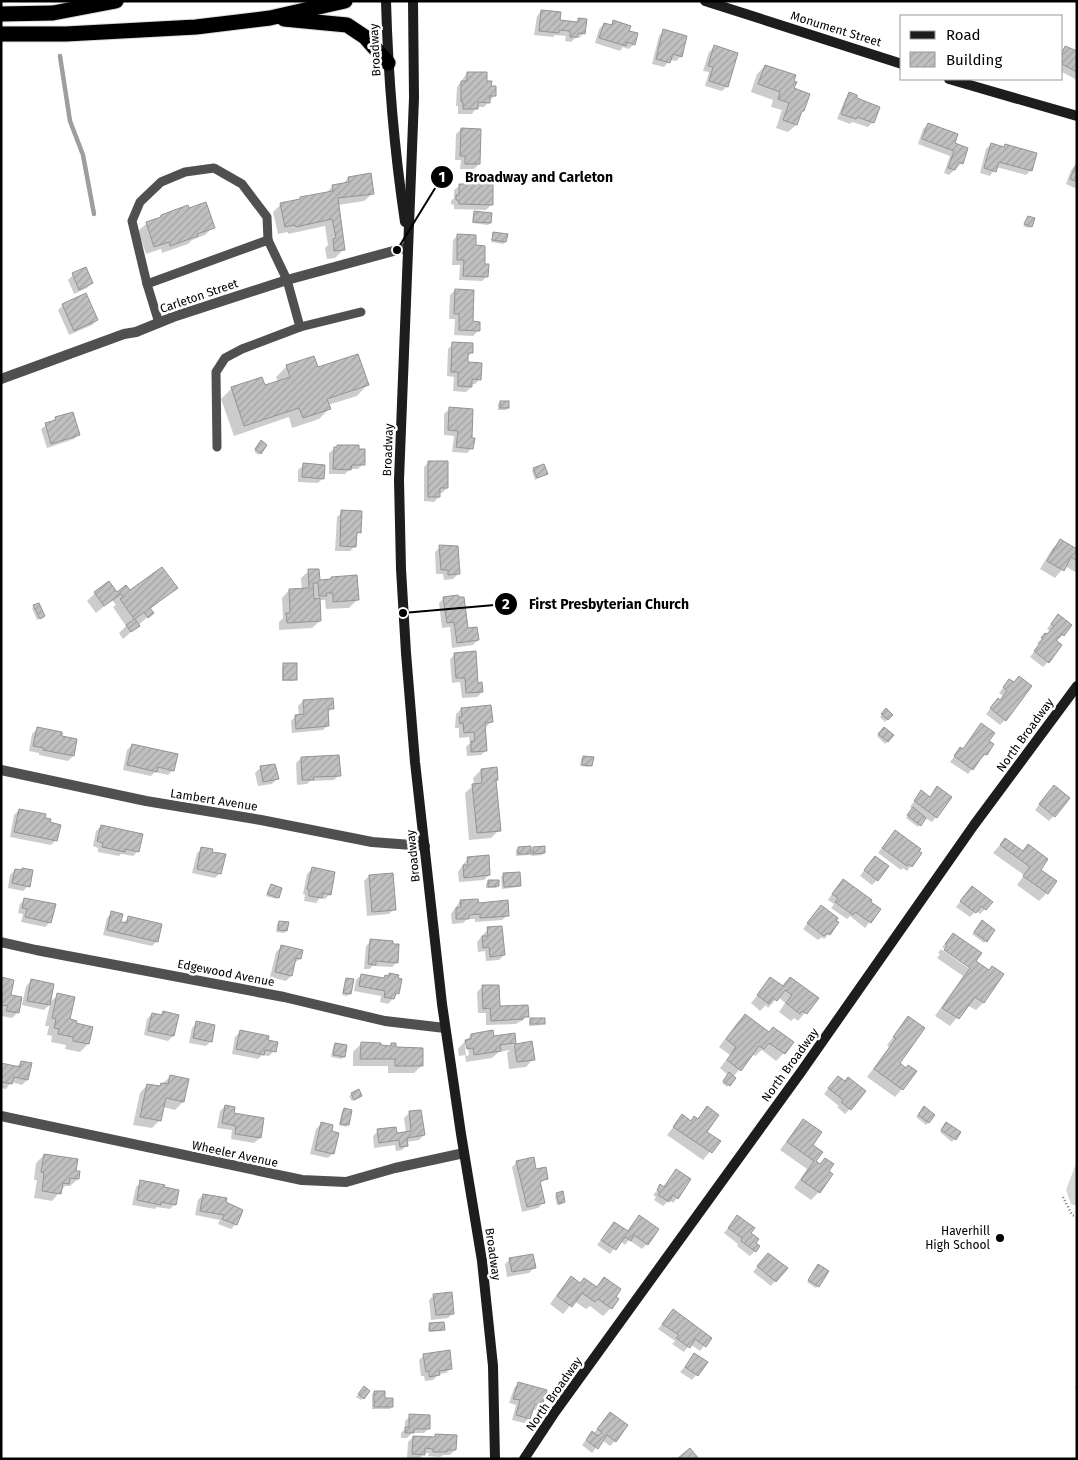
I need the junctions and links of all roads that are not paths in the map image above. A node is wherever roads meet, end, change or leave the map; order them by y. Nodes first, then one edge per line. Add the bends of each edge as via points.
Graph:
1 (116, 1) edge
2 (345, 1) edge
3 (386, 1) edge
4 (413, 1) edge
5 (704, 1) edge
6 (1, 14) edge
7 (270, 18) junction
8 (1, 34) edge
9 (388, 63) junction
10 (900, 63) edge
11 (952, 80) edge
12 (1077, 116) edge
13 (268, 240) junction
14 (408, 247) junction
15 (288, 280) junction
16 (147, 284) junction
17 (361, 312) dead end
18 (159, 323) junction
19 (300, 327) junction
20 (1, 379) edge
21 (217, 447) dead end
22 (1077, 686) edge
23 (1, 770) edge
24 (425, 846) junction
25 (1, 942) edge
26 (445, 1028) junction
27 (1, 1116) edge
28 (464, 1153) junction
29 (495, 1459) edge
30 (524, 1459) edge

1 - 6 highway via 53,13
2 - 7 highway
3 - 9 main road, Broadway
4 - 14 main road, Broadway via 414,98
5 - 10 main road, Monument Street
7 - 8 highway via 134,31
7 - 9 highway via 347,25 365,37
9 - 14 main road, Broadway via 395,152
11 - 12 main road
13 - 15 lane
13 - 16 lane
13 - 16 lane via 267,218 242,184 214,168 185,172 161,182 140,202 132,221
14 - 15 street, Carleton Street
14 - 24 main road, Broadway via 399,480 401,569
15 - 18 street, Carleton Street
15 - 19 lane
16 - 18 lane
17 - 19 lane
18 - 20 street, Carleton Street
19 - 21 lane via 225,358 216,372
22 - 30 main road, North Broadway via 974,825
23 - 24 street, Lambert Avenue via 146,801 372,842
24 - 26 main road, Broadway
25 - 26 street, Edgewood Avenue via 284,997 386,1021
26 - 28 main road, Broadway
27 - 28 street, Wheeler Avenue via 302,1180 346,1182
28 - 29 main road, Broadway via 482,1261 493,1366

